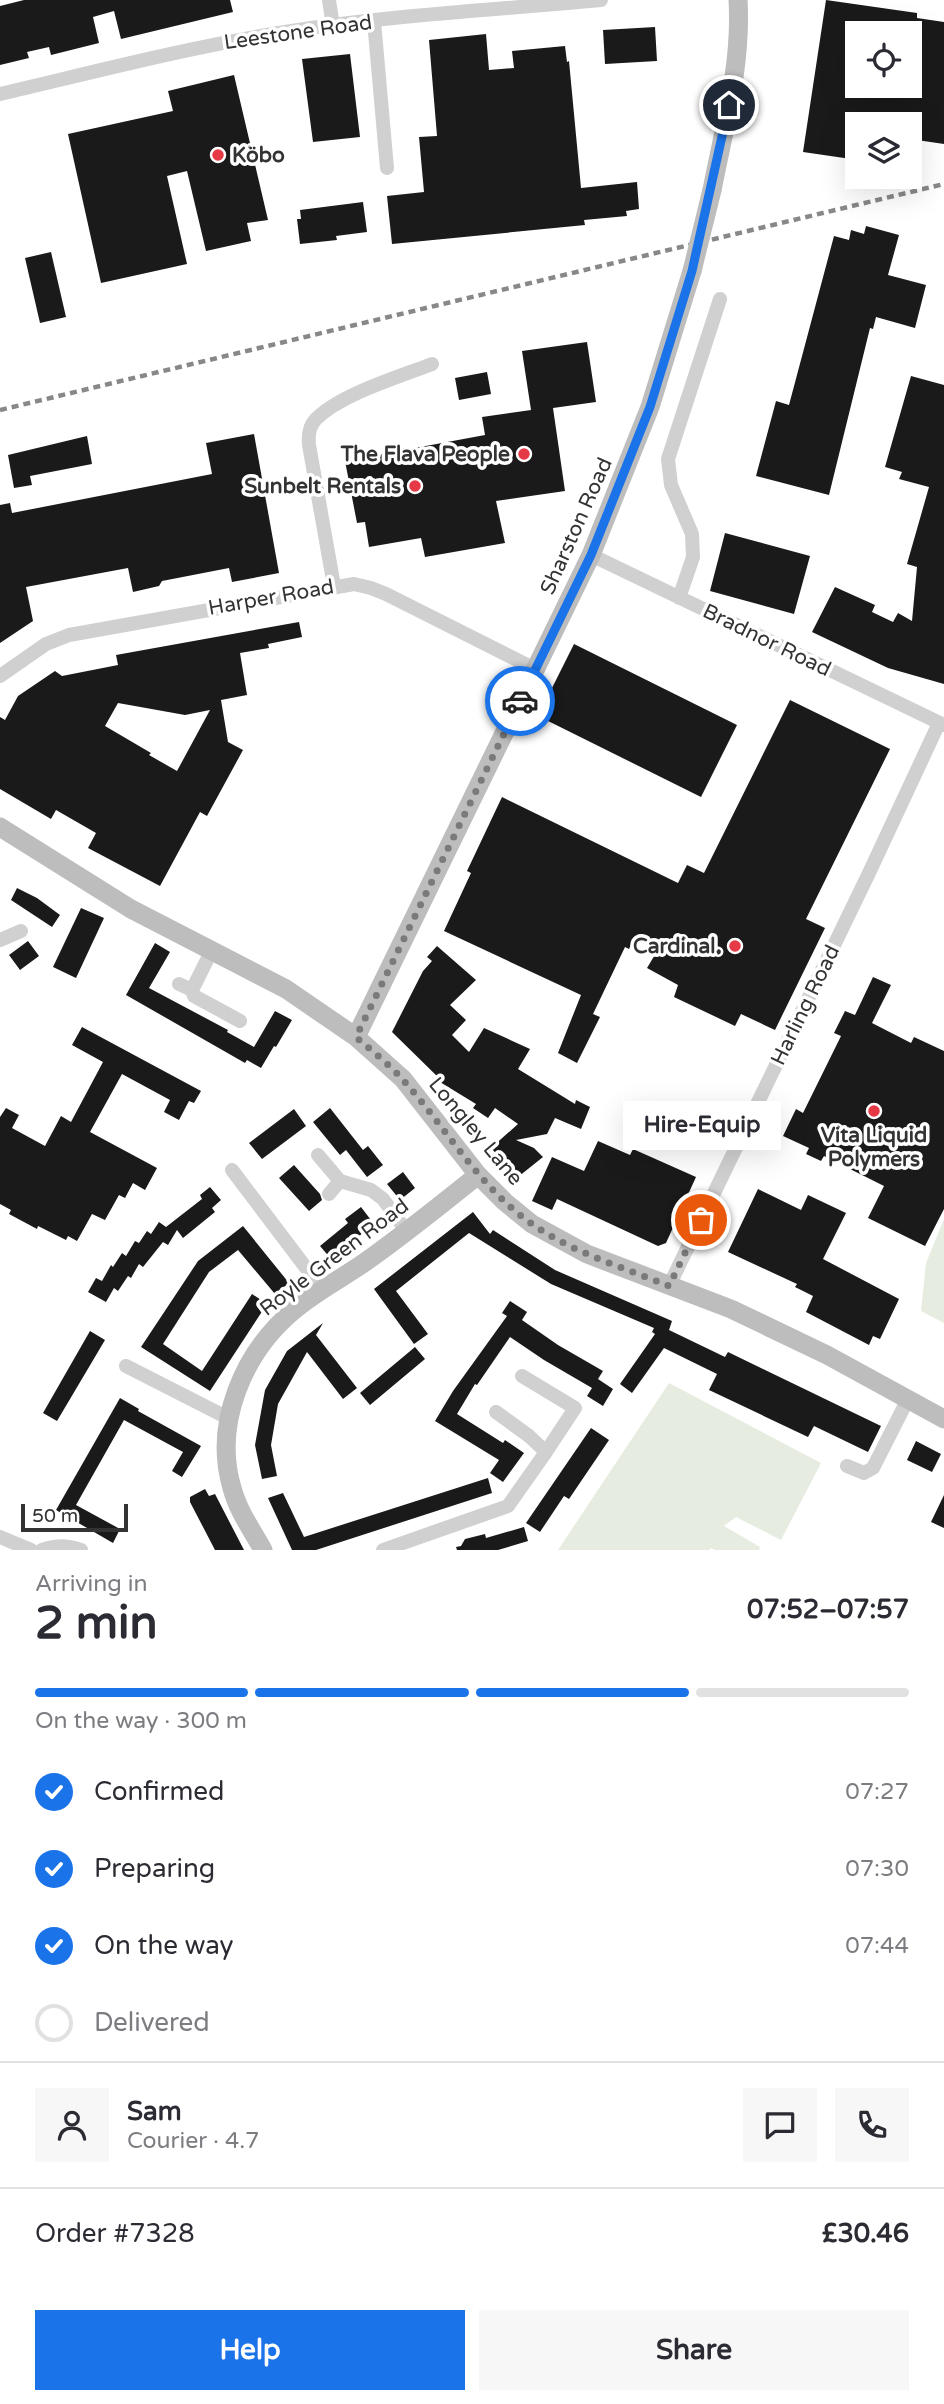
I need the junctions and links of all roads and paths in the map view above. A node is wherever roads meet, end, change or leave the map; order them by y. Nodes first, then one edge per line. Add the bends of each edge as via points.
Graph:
1 (330, 0) edge
2 (601, 0) edge
3 (738, 0) edge
4 (374, 21) junction
5 (333, 26) junction
6 (0, 94) edge
7 (387, 168) dead end
8 (720, 299) dead end
9 (432, 364) dead end
10 (591, 555) junction
11 (334, 586) junction
12 (679, 598) junction
13 (535, 669) junction
14 (0, 676) edge
15 (942, 724) edge
16 (0, 827) edge
17 (21, 931) dead end
18 (0, 940) edge
19 (212, 950) junction
20 (240, 1021) dead end
21 (356, 1037) junction
22 (318, 1155) dead end
23 (232, 1170) dead end
24 (478, 1175) junction
25 (340, 1181) junction
26 (329, 1194) dead end
27 (407, 1233) junction
28 (669, 1286) junction
29 (322, 1289) junction
30 (126, 1366) dead end
31 (522, 1376) dead end
32 (908, 1399) junction
33 (496, 1412) dead end
34 (228, 1418) junction
35 (944, 1419) edge
36 (546, 1452) junction
37 (847, 1466) dead end
38 (0, 1537) edge
39 (426, 1544) edge
40 (31, 1550) edge
41 (42, 1550) edge
42 (81, 1550) edge
43 (264, 1550) edge
44 (383, 1550) edge

1 - 5 street
2 - 4 street, Leestone Road
3 - 10 main road, Sharston Road, bridge via 736,67 692,271 650,407
4 - 5 street, Leestone Road
4 - 7 street
5 - 6 street, Leestone Road via 192,49
8 - 12 street via 668,459 671,485 692,534 693,557
9 - 11 street via 338,404 311,426 309,445
10 - 12 street, Bradnor Road
10 - 13 main road, Sharston Road
11 - 13 street, Harper Road via 372,587
11 - 14 street, Harper Road via 69,635 46,644
12 - 15 street, Bradnor Road
13 - 21 main road, Sharston Road
15 - 28 street, Harling Road
16 - 19 main road, Longley Lane via 131,909
17 - 18 street
19 - 20 street via 186,987
19 - 21 main road, Longley Lane via 286,989
21 - 24 main road, Longley Lane via 403,1079
22 - 25 street
23 - 29 street
24 - 27 main road, Royle Green Road
24 - 28 main road, Longley Lane via 552,1237
25 - 26 street
25 - 27 street via 372,1190
27 - 29 main road, Royle Green Road
28 - 32 main road, Longley Lane via 731,1309
29 - 34 main road, Royle Green Road via 267,1336 241,1378
30 - 34 street
31 - 36 street via 575,1408
32 - 35 main road, Longley Lane
32 - 37 street via 873,1468 864,1473
33 - 36 street
34 - 43 main road, Royle Green Road via 231,1488
36 - 39 street via 508,1506
38 - 40 street
39 - 44 street
41 - 42 street via 68,1546

